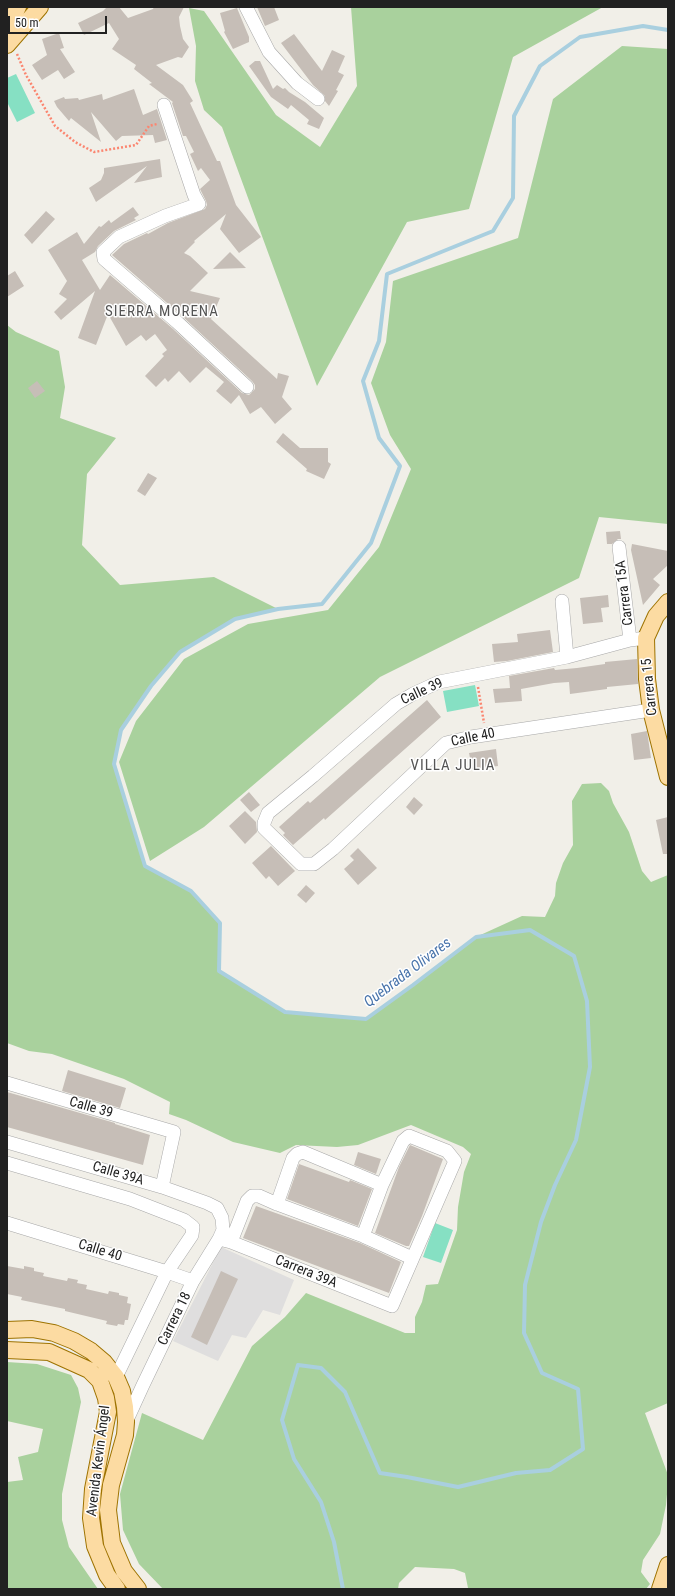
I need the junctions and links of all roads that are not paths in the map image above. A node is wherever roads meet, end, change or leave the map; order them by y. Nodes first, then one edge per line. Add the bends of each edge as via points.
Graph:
1 (18, 7) edge
2 (40, 7) edge
3 (246, 7) edge
4 (8, 38) edge
5 (318, 99) dead end
6 (164, 105) dead end
7 (247, 387) dead end
8 (619, 547) dead end
9 (562, 601) dead end
10 (668, 602) edge
11 (638, 639) junction
12 (568, 657) junction
13 (650, 710) junction
14 (668, 777) edge
15 (264, 823) joint
16 (7, 1084) edge
17 (7, 1142) edge
18 (7, 1163) edge
19 (382, 1185) junction
20 (162, 1187) junction
21 (277, 1204) junction
22 (222, 1218) joint
23 (7, 1223) edge
24 (193, 1227) joint
25 (363, 1236) junction
26 (225, 1240) junction
27 (412, 1258) junction
28 (167, 1272) junction
29 (194, 1281) junction
30 (7, 1330) edge
31 (7, 1350) edge
32 (116, 1377) junction
33 (126, 1422) junction
34 (668, 1565) edge
35 (117, 1589) edge
36 (138, 1589) edge
37 (660, 1589) edge

1 - 4 main road
2 - 4 main road
3 - 5 street via 270,52 297,83
6 - 7 street via 198,204 164,216 119,237 103,252 104,259
8 - 11 street, Carrera 15A
9 - 12 street
10 - 11 main road, Carrera 15
11 - 12 street, Calle 39
11 - 13 main road, Carrera 15 via 647,679
12 - 15 street, Calle 39 via 439,682 396,704 268,813
13 - 14 main road, Carrera 15
13 - 15 street, Calle 40 via 446,743 314,864 301,864 264,828
16 - 20 street, Calle 39 via 174,1132
17 - 20 street, Calle 39A
18 - 24 street, Calle 39A via 130,1199 184,1220
19 - 21 street via 303,1152 293,1158
19 - 25 street
19 - 27 street via 403,1141 409,1136 447,1151 455,1161
20 - 22 street, Calle 39A via 217,1208
21 - 25 street
21 - 26 street via 259,1196 252,1196
22 - 26 street, Carrera 18
23 - 28 street, Calle 40
24 - 28 street, Carrera 18 via 192,1235
25 - 27 street
26 - 27 street, Carrera 39A via 392,1306
26 - 29 street, Carrera 18
28 - 29 street, Calle 40
28 - 32 street, Carrera 18
29 - 33 street, Carrera 18
30 - 32 main road, Avenida Kevin Ángel via 32,1329 54,1333 74,1341 91,1350
31 - 35 main road, Avenida Kevin Ángel via 49,1352 89,1370 100,1381 108,1412 93,1489 91,1518 95,1546 107,1575
32 - 33 main road, Avenida Kevin Ángel via 126,1407
33 - 36 main road, Avenida Kevin Ángel via 125,1435 111,1485 108,1510 112,1543 124,1571
34 - 37 main road

